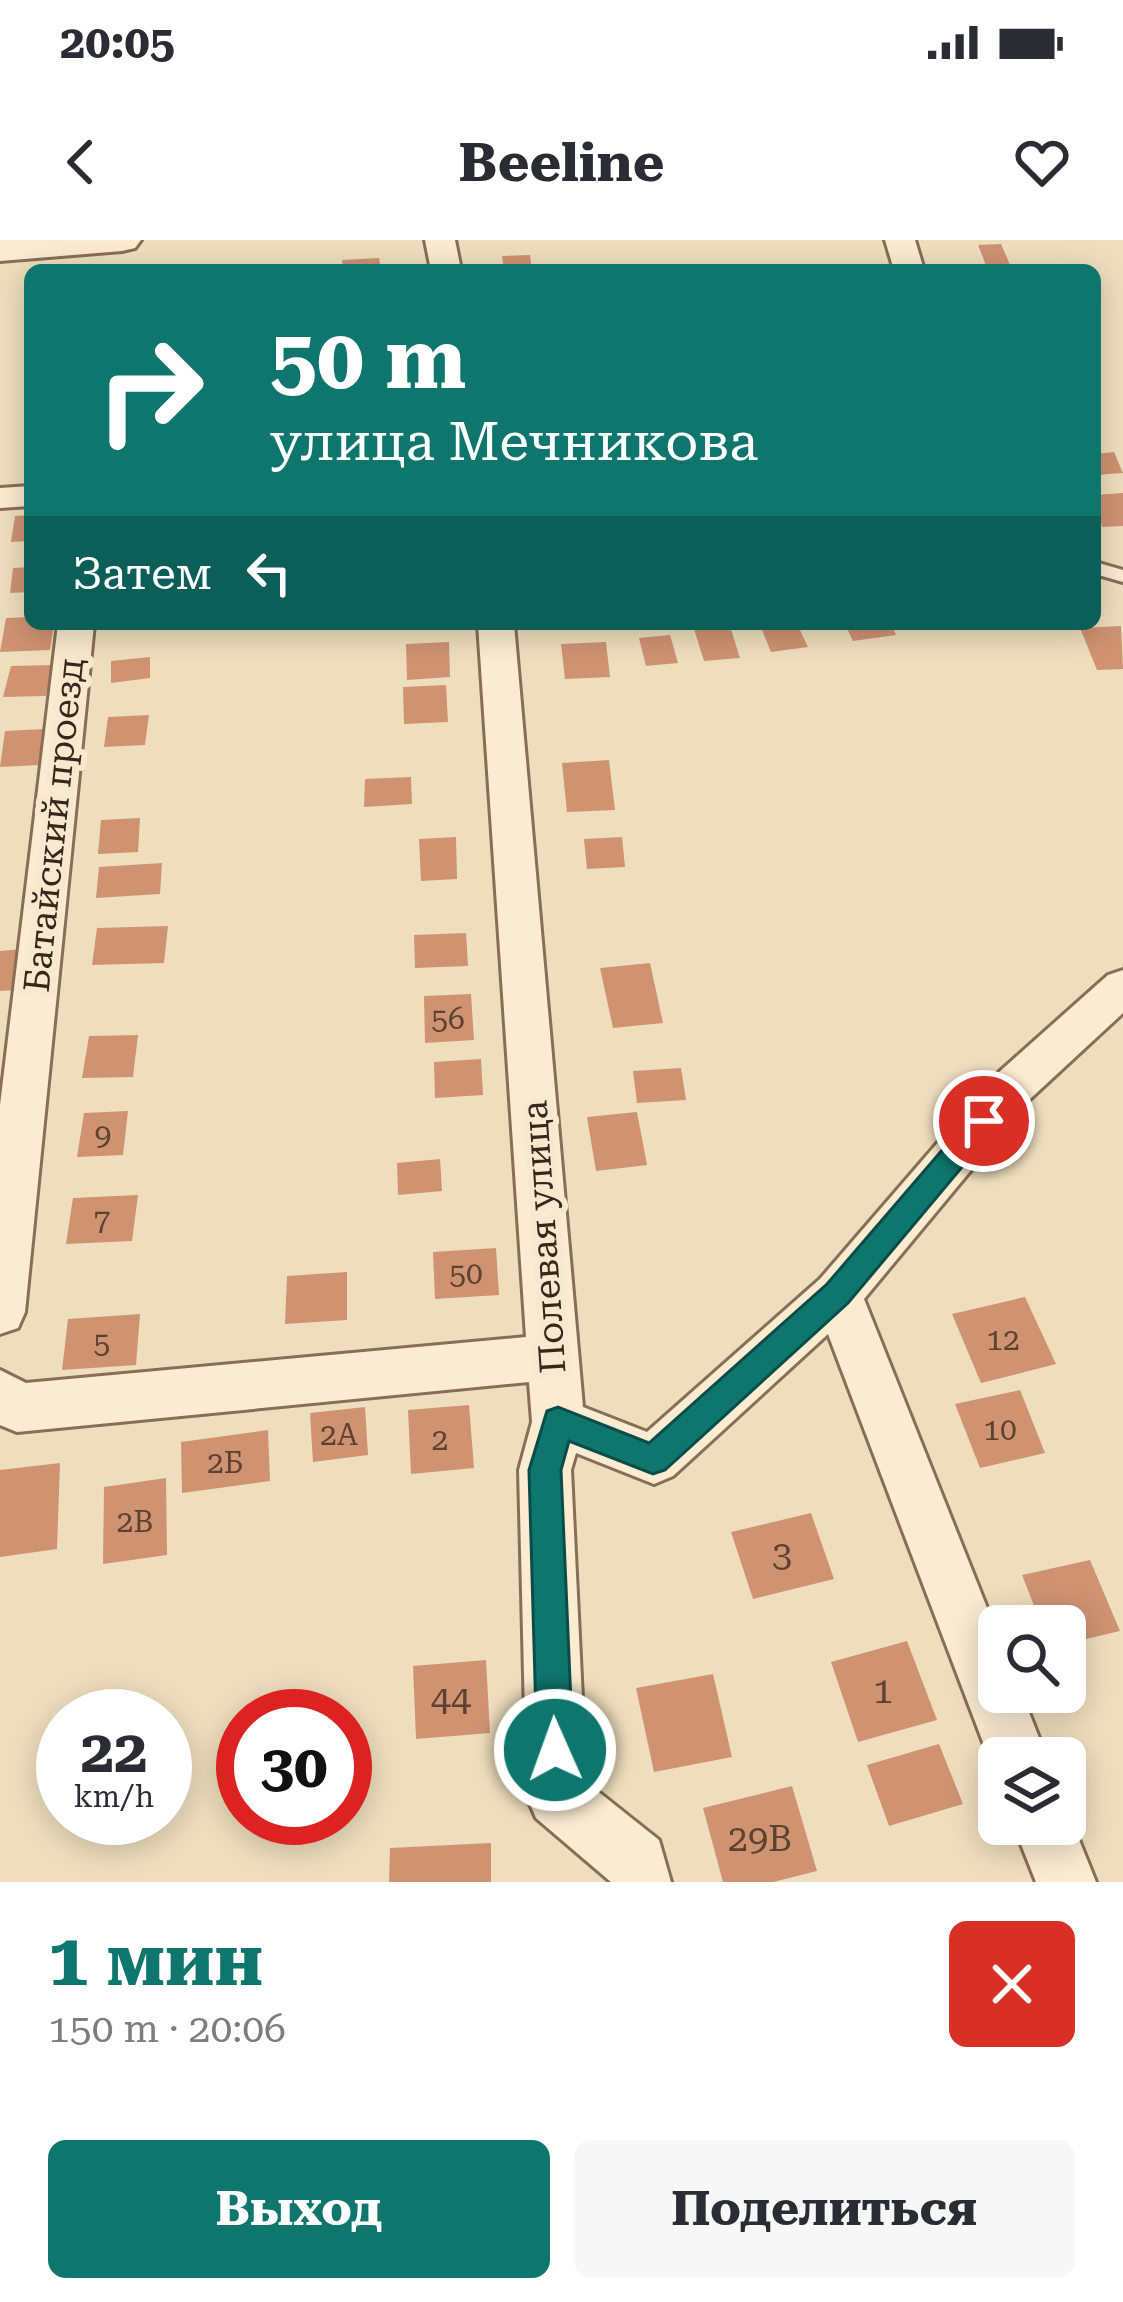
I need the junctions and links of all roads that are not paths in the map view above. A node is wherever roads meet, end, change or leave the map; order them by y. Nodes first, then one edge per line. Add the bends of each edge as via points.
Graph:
1 (102, 241) edge
2 (0, 250) edge
3 (75, 630) edge
4 (496, 630) edge
5 (1123, 987) edge
6 (837, 1294) junction
7 (0, 1312) edge
8 (554, 1357) junction
9 (0, 1393) edge
10 (558, 1422) junction
11 (1010, 1737) edge
12 (1051, 1845) edge
13 (641, 1882) edge
14 (1066, 1882) edge

1 - 2 street
3 - 7 street, Батайский проезд
4 - 8 street, Полевая улица
5 - 6 street via 1014,1086
6 - 10 street via 653,1459
6 - 11 street
8 - 9 street via 17,1408
8 - 10 street, Полевая улица
10 - 13 street, Полевая улица via 545,1470 557,1797 638,1861
12 - 14 street

